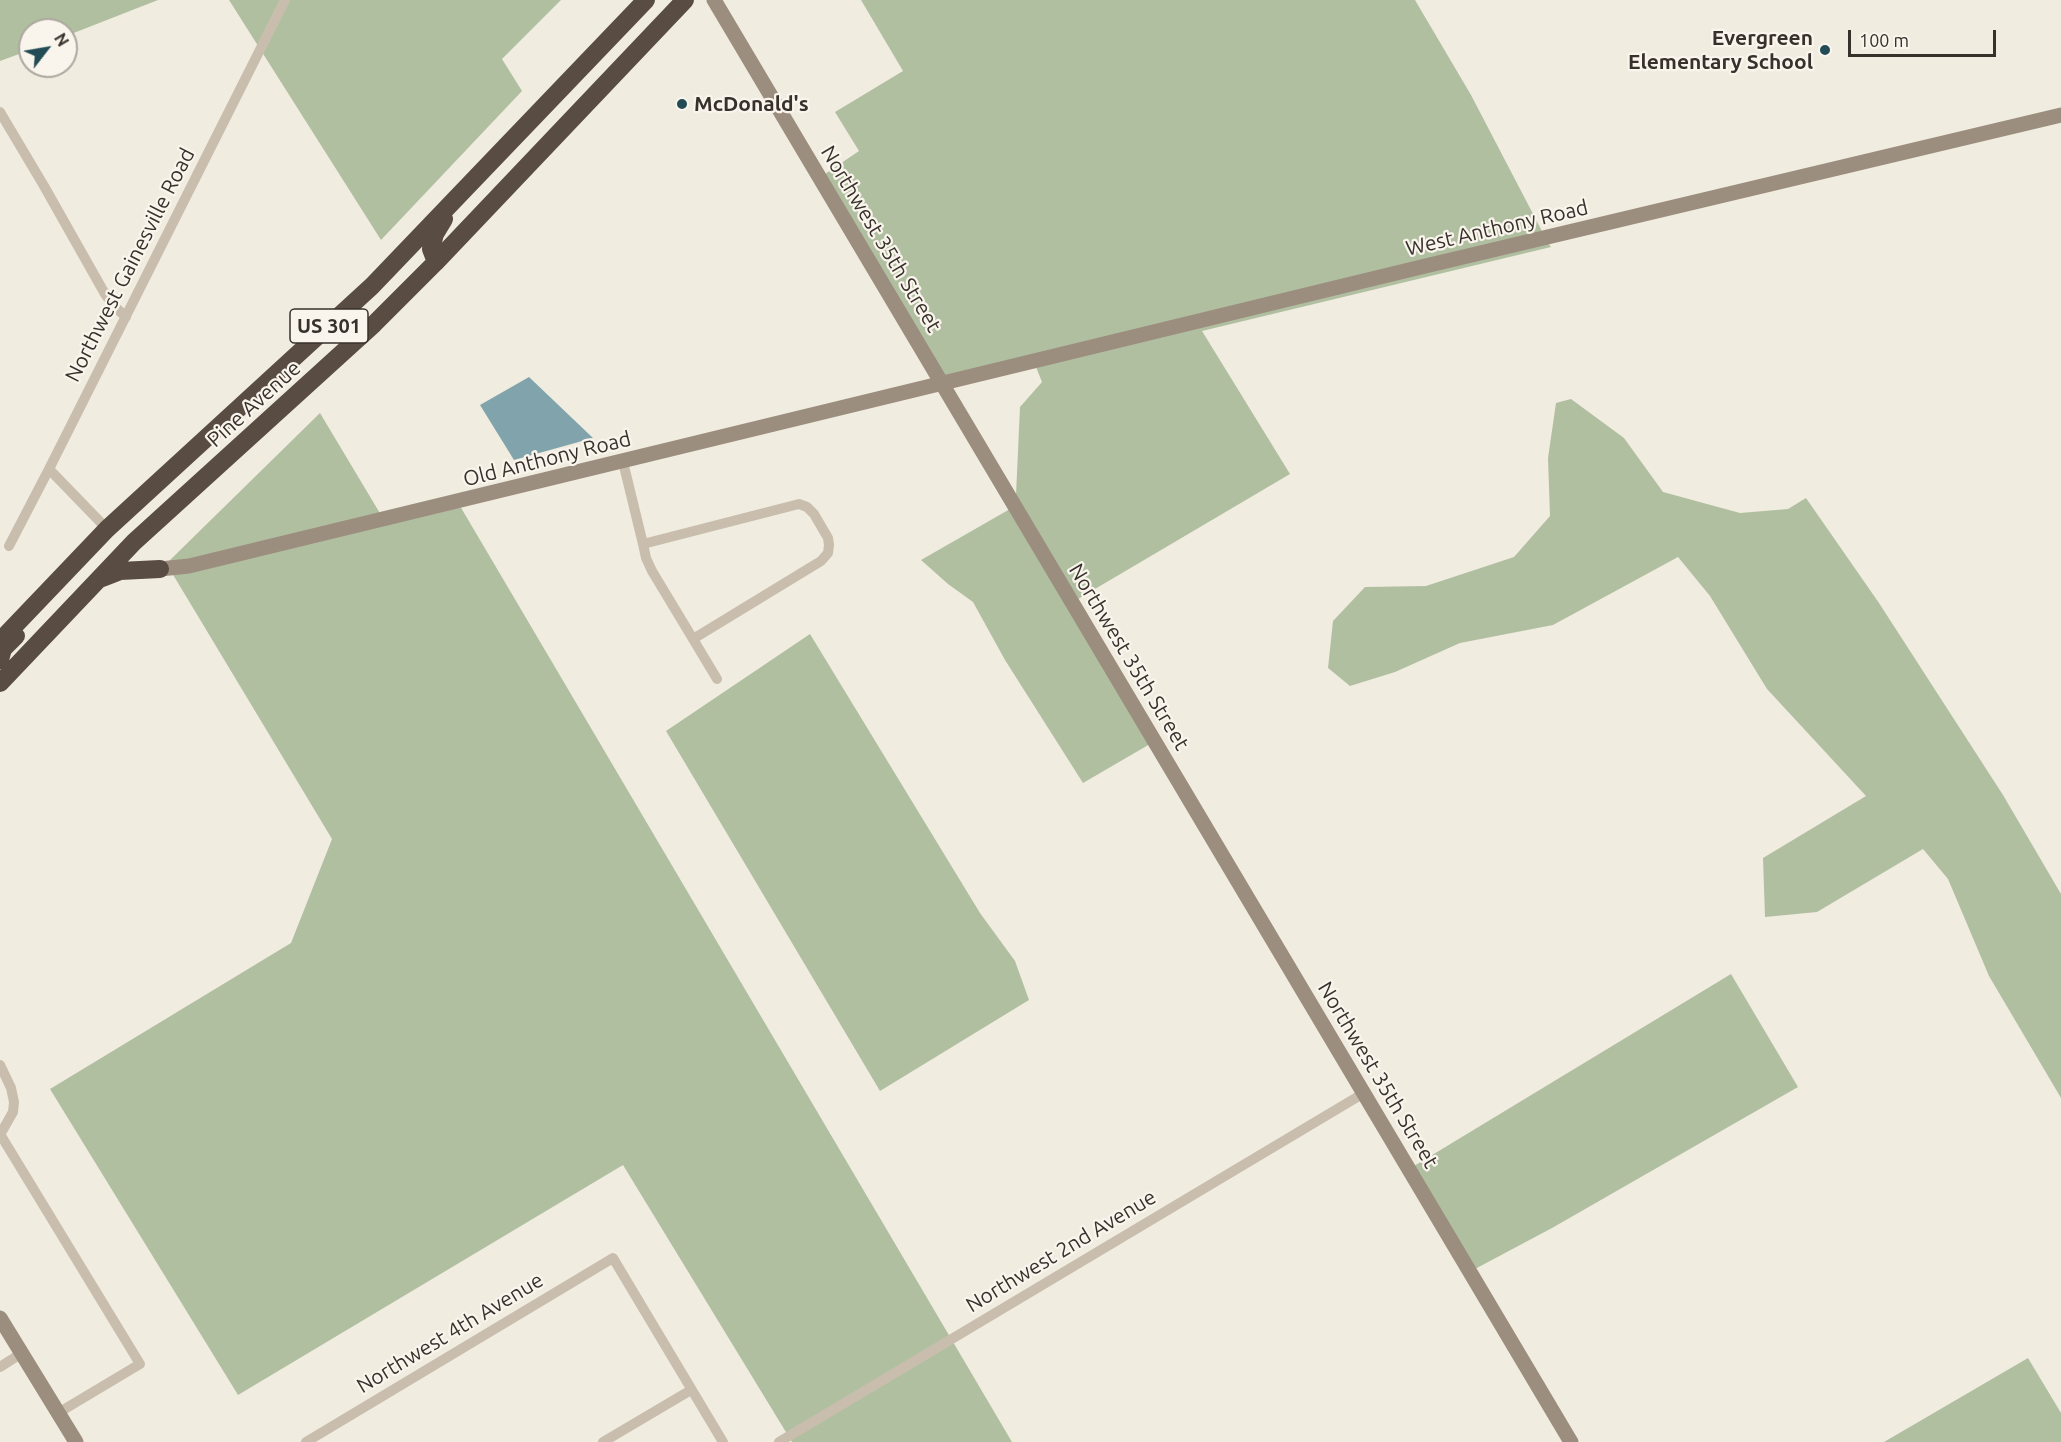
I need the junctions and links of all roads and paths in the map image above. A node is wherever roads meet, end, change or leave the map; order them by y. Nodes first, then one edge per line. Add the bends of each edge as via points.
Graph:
1 (285, 0) edge
2 (646, 0) edge
3 (685, 0) edge
4 (714, 0) edge
5 (0, 112) edge
6 (2061, 115) edge
7 (456, 200) junction
8 (436, 262) junction
9 (126, 317) junction
10 (943, 385) junction
11 (623, 462) junction
12 (49, 469) junction
13 (107, 529) junction
14 (134, 542) junction
15 (643, 544) junction
16 (9, 546) dead end
17 (160, 569) junction
18 (95, 581) junction
19 (53, 583) junction
20 (693, 639) junction
21 (0, 641) edge
22 (2, 670) edge
23 (717, 679) dead end
24 (0, 1065) edge
25 (1364, 1094) junction
26 (1, 1133) edge
27 (0, 1318) edge
28 (22, 1353) junction
29 (0, 1367) edge
30 (691, 1390) junction
31 (58, 1413) junction
32 (76, 1442) edge
33 (306, 1442) edge
34 (603, 1442) edge
35 (723, 1442) edge
36 (778, 1442) edge
37 (1571, 1442) edge

1 - 9 street, Northwest Gainesville Road
2 - 7 highway, Pine Avenue / US 301
3 - 8 highway, Pine Avenue / US 301
4 - 10 street, Northwest 35th Street
5 - 9 street via 105,294
6 - 10 street, West Anthony Road
7 - 8 highway via 435,234 431,249
7 - 13 highway, Pine Avenue / US 301 via 372,286
8 - 14 highway, Pine Avenue / US 301 via 374,324
9 - 12 street, Northwest Gainesville Road
10 - 11 street, Old Anthony Road
10 - 25 street, Northwest 35th Street
11 - 15 street
11 - 17 street, Old Anthony Road via 189,566
12 - 13 street
12 - 16 street, Northwest Gainesville Road
13 - 18 highway via 111,540 109,556
13 - 19 highway, Pine Avenue / US 301
14 - 17 highway via 142,561
14 - 18 highway, Pine Avenue / US 301
15 - 20 street via 652,571
15 - 20 street via 799,504 814,514 828,538 828,553 821,561
17 - 18 highway via 120,571
18 - 22 highway, Pine Avenue / US 301
19 - 21 highway, Pine Avenue / US 301
19 - 22 highway via 50,601 3,649
20 - 23 street
24 - 26 street via 14,1102
25 - 36 street, Northwest 2nd Avenue
25 - 37 street, Northwest 35th Street
26 - 31 street via 140,1364
27 - 28 street
28 - 29 street
28 - 31 street
30 - 33 street, Northwest 4th Avenue via 613,1258
30 - 34 street
30 - 35 street
31 - 32 street

